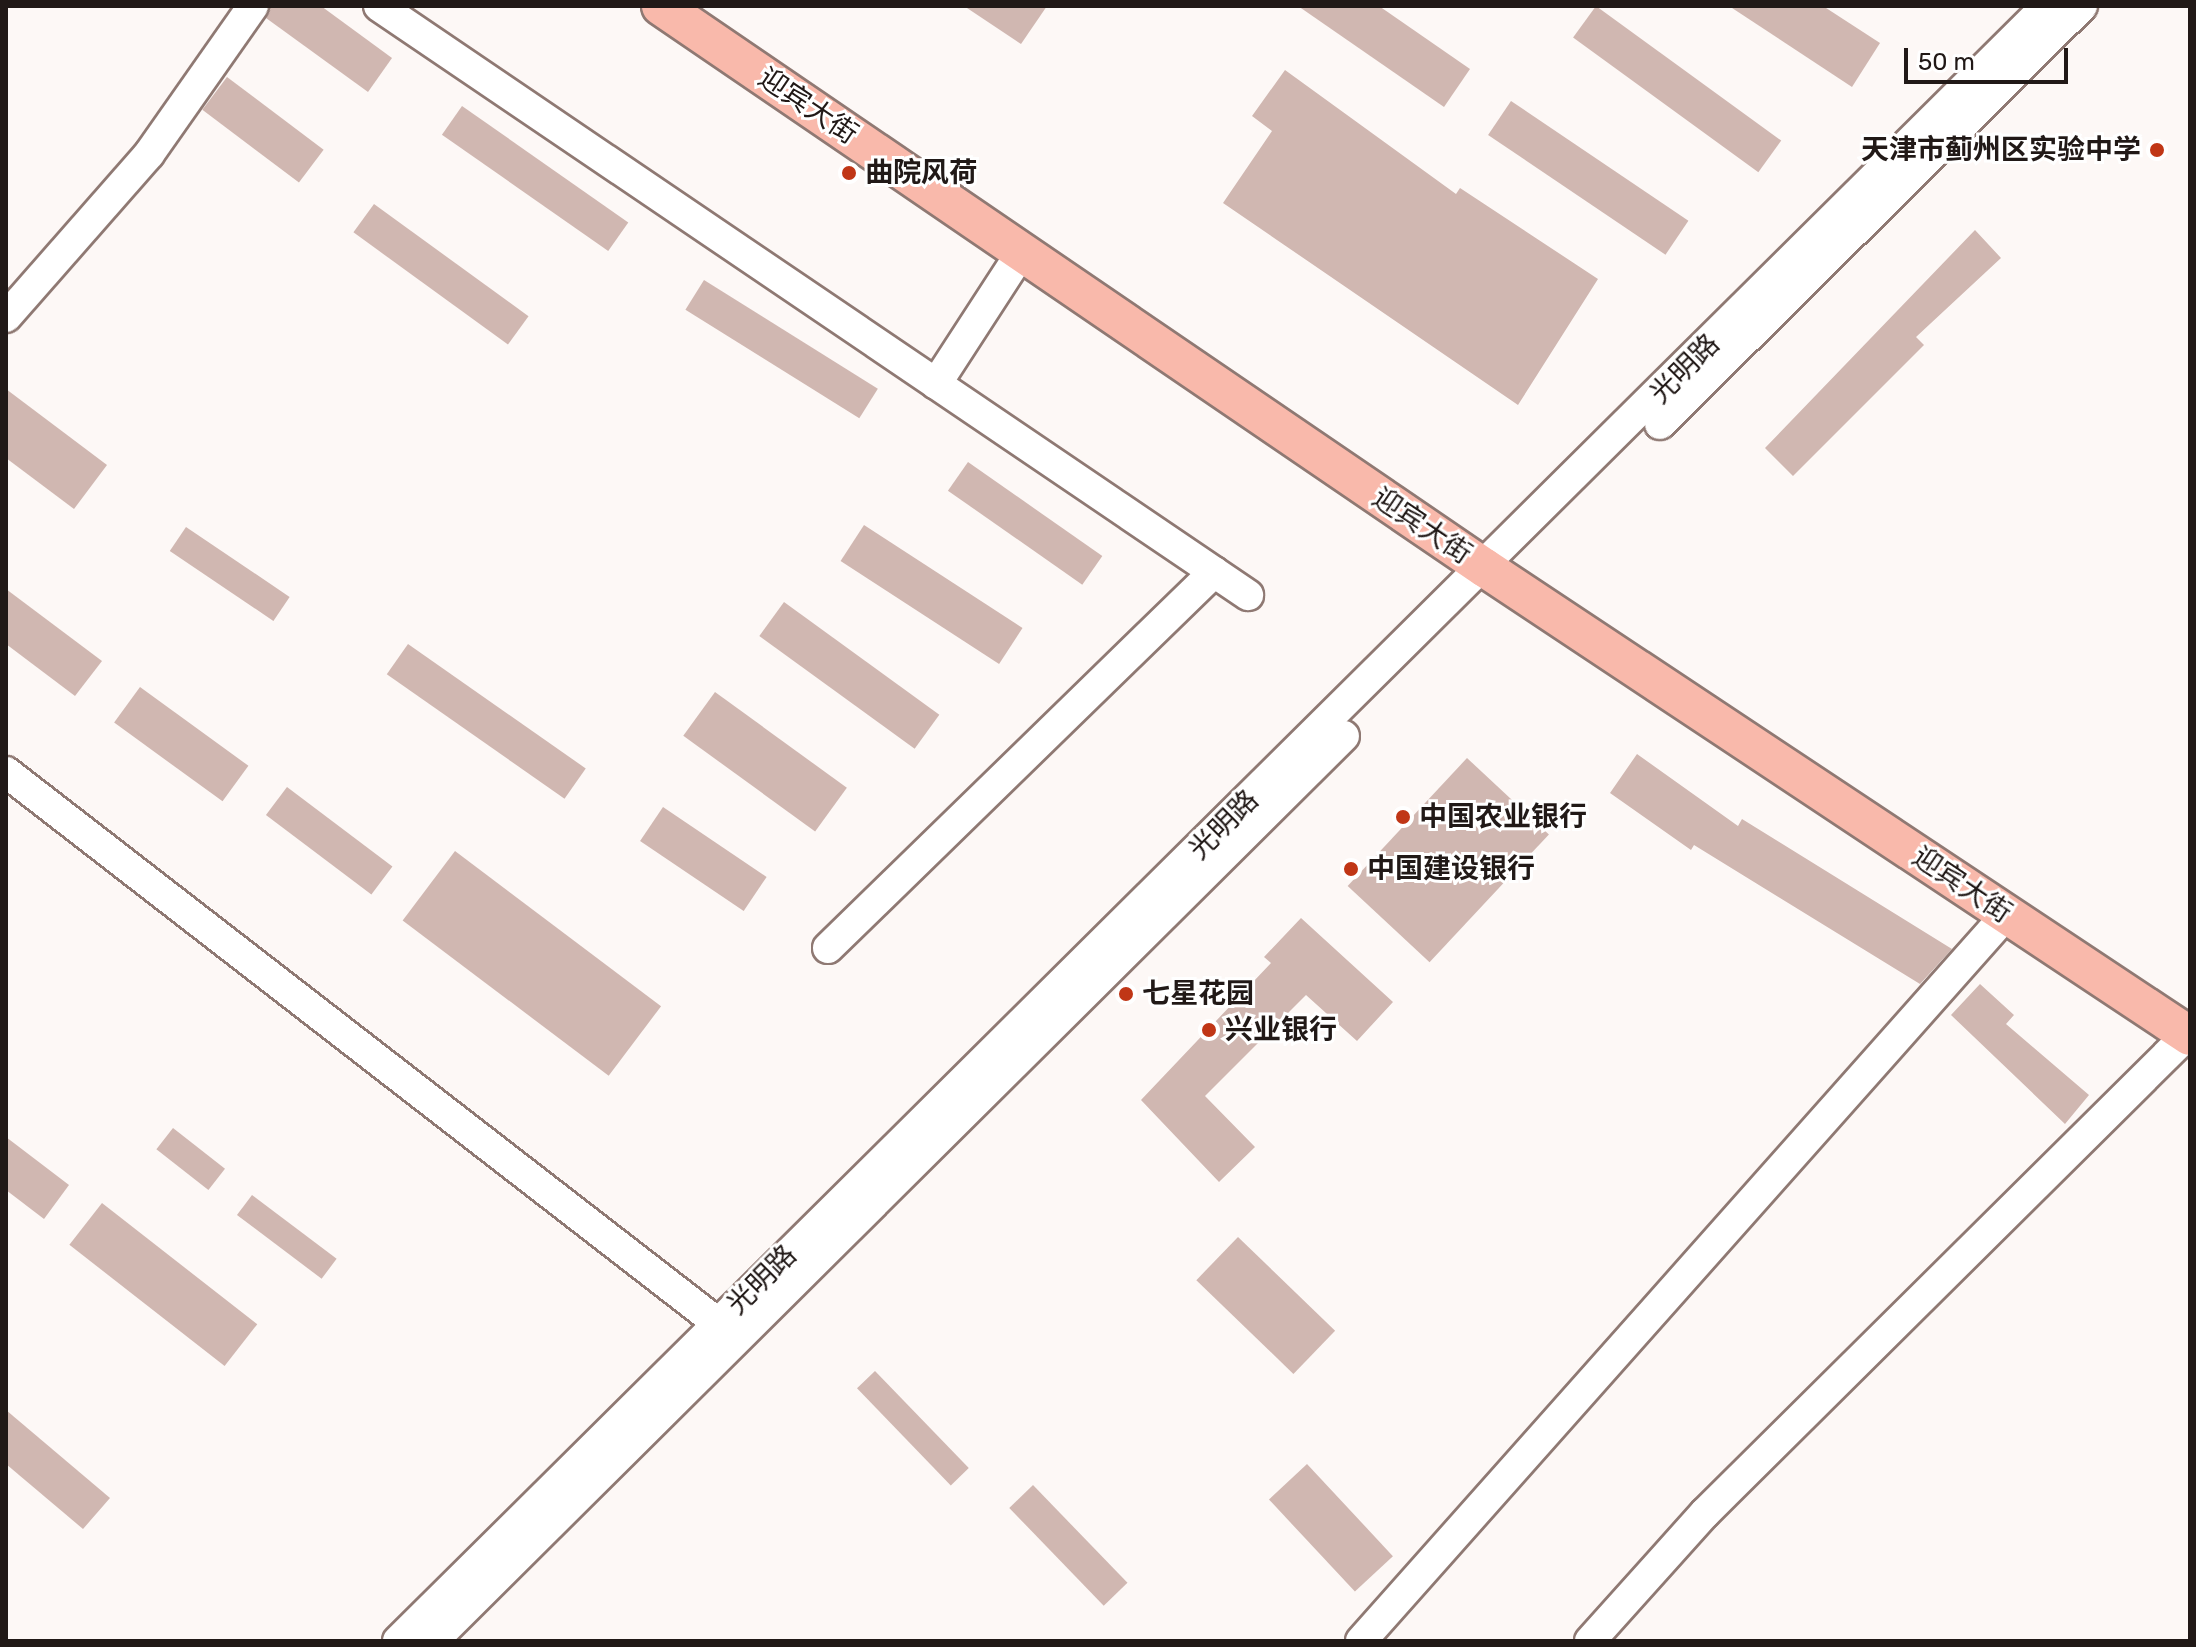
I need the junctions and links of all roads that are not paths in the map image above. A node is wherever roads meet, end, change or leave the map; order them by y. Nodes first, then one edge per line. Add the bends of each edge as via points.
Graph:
1 (253, 6) edge
2 (379, 6) edge
3 (661, 6) edge
4 (706, 6) edge
5 (2047, 6) edge
6 (2082, 6) edge
7 (1021, 253) junction
8 (6, 317) edge
9 (936, 384) junction
10 (1502, 565) junction
11 (1214, 572) junction
12 (1248, 595) dead end
13 (6, 772) edge
14 (2007, 914) junction
15 (828, 948) dead end
16 (2190, 1028) edge
17 (728, 1331) junction
18 (398, 1641) edge
19 (433, 1641) edge
20 (1361, 1641) edge
21 (1590, 1641) edge

1 - 8 street via 149,154
2 - 9 street
3 - 7 main road, 迎宾大街
4 - 10 main road, 迎宾大街
5 - 10 street, 光明路
6 - 10 street, 光明路
7 - 9 street
7 - 10 main road, 迎宾大街
9 - 11 street
10 - 14 main road, 迎宾大街
10 - 16 main road, 迎宾大街
10 - 17 street, 光明路
11 - 12 street
11 - 15 street
13 - 17 street
14 - 16 main road, 迎宾大街
14 - 20 street
16 - 21 street via 1705,1513
17 - 18 street, 光明路
17 - 19 street, 光明路

